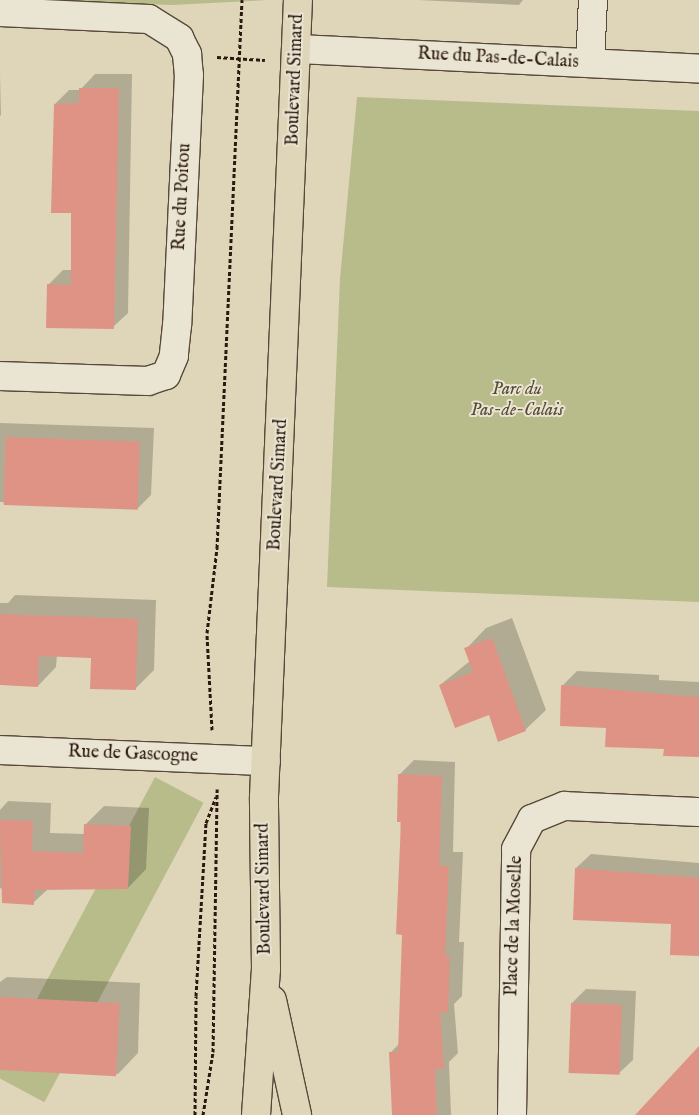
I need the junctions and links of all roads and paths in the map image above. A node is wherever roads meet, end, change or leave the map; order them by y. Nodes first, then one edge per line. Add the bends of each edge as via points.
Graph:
1 (242, 0) edge
2 (298, 0) edge
3 (592, 0) edge
4 (0, 12) edge
5 (297, 49) junction
6 (206, 57) dead end
7 (240, 58) junction
8 (271, 60) dead end
9 (590, 63) junction
10 (699, 69) edge
11 (0, 376) edge
12 (211, 718) dead end
13 (0, 750) edge
14 (266, 761) junction
15 (699, 812) edge
16 (266, 969) junction
17 (195, 1115) edge
18 (203, 1115) edge
19 (256, 1115) edge
20 (297, 1115) edge
21 (512, 1115) edge

1 - 7 path
2 - 5 main road, Boulevard Simard
3 - 9 street
4 - 11 street, Rue du Poitou via 149,19 179,38 188,54 189,75 178,325 174,356 166,375 148,381
5 - 9 street, Rue du Pas-de-Calais
5 - 14 main road, Boulevard Simard
6 - 7 path
7 - 8 path
7 - 12 path via 217,548 208,623
9 - 10 street, Rue du Pas-de-Calais
13 - 14 street, Rue de Gascogne
14 - 16 main road, Boulevard Simard
15 - 21 street, Place de la Moselle via 564,806 532,819 516,850
16 - 19 main road, Boulevard Simard
16 - 20 main road, Boulevard Simard
17 - 18 path via 196,996 206,823 209,806 217,797 213,1052

